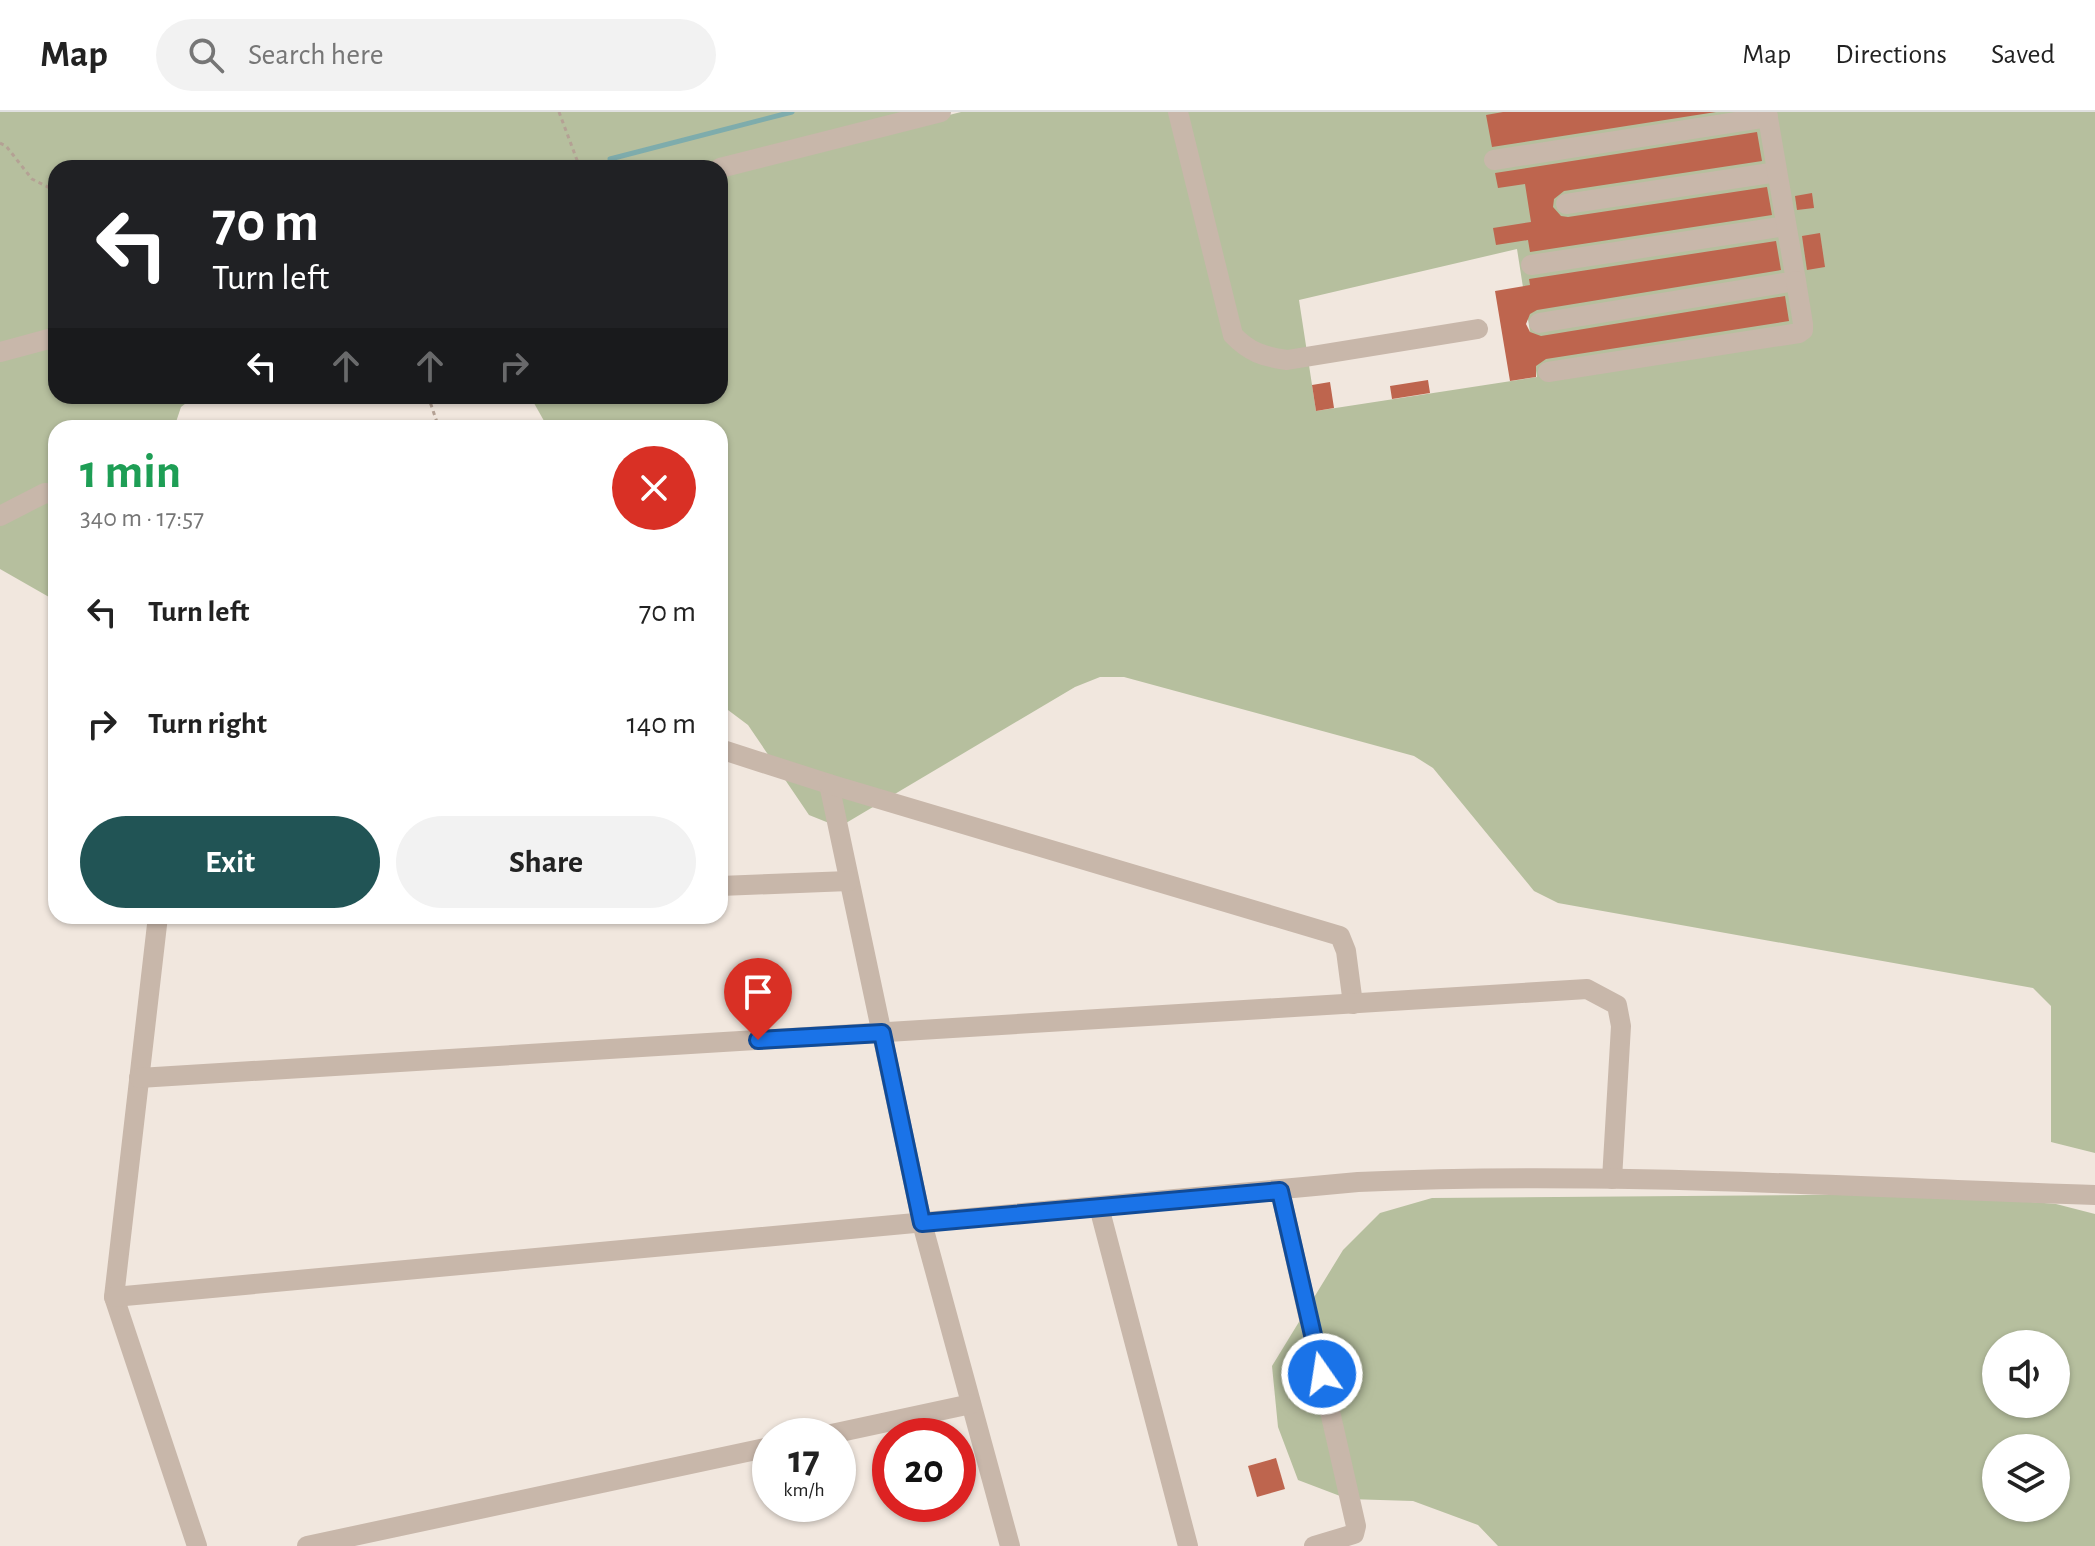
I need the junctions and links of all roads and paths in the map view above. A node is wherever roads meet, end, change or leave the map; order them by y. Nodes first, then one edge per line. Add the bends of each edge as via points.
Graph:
1 (560, 112) edge
2 (941, 112) edge
3 (1178, 112) edge
4 (1767, 114) edge
5 (0, 143) edge
6 (577, 160) edge
7 (1494, 160) dead end
8 (728, 166) edge
9 (1777, 172) junction
10 (48, 187) edge
11 (1566, 204) dead end
12 (1786, 226) junction
13 (1531, 265) dead end
14 (1796, 281) junction
15 (1539, 323) dead end
16 (1478, 329) dead end
17 (48, 339) edge
18 (0, 352) edge
19 (1548, 372) dead end
20 (48, 493) edge
21 (0, 516) edge
22 (728, 752) edge
23 (829, 784) junction
24 (849, 881) junction
25 (728, 886) edge
26 (157, 924) edge
27 (1353, 1004) junction
28 (882, 1033) junction
29 (139, 1078) junction
30 (1612, 1179) junction
31 (1280, 1191) junction
32 (2095, 1195) edge
33 (1099, 1207) junction
34 (922, 1223) junction
35 (114, 1297) junction
36 (971, 1404) junction
37 (856, 1429) edge
38 (752, 1451) edge
39 (197, 1546) edge
40 (307, 1546) edge
41 (1010, 1546) edge
42 (1188, 1546) edge
43 (1314, 1546) edge

1 - 6 path
2 - 8 lane
3 - 16 lane via 1233,335 1244,347 1287,360
4 - 7 lane
4 - 9 lane
5 - 10 path via 32,179
9 - 11 lane
9 - 12 lane
12 - 13 lane
12 - 14 lane
14 - 15 lane
14 - 19 lane via 1803,324 1799,333
17 - 18 lane
20 - 21 lane
22 - 23 lane
23 - 24 lane
23 - 27 lane via 1340,936
24 - 25 lane
24 - 28 lane
26 - 29 lane
27 - 28 lane
27 - 30 lane via 1587,989 1617,1005 1621,1026
28 - 29 lane
28 - 34 lane
29 - 35 lane
30 - 31 lane via 1440,1179
30 - 32 lane
31 - 33 lane
31 - 43 lane via 1356,1526 1354,1534
33 - 34 lane
33 - 42 lane
34 - 35 lane
34 - 36 lane
35 - 39 lane
36 - 37 lane
36 - 41 lane
38 - 40 lane

